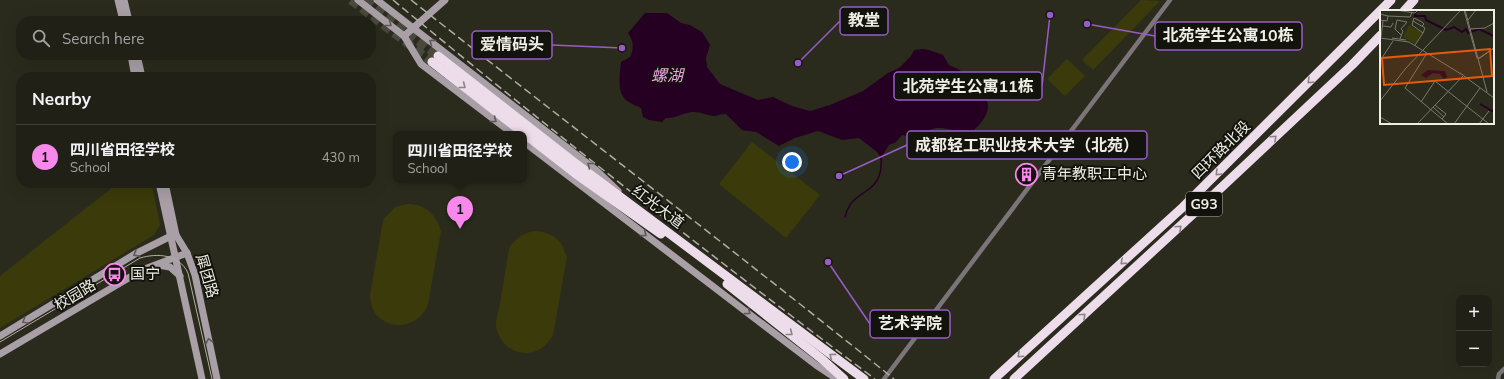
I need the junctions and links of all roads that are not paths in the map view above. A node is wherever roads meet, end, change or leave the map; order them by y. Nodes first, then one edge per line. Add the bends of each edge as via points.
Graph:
1 (118, 0) edge
2 (124, 0) edge
3 (358, 0) edge
4 (377, 0) edge
5 (445, 0) edge
6 (1170, 0) edge
7 (1391, 0) edge
8 (1414, 0) edge
9 (1381, 10) edge
10 (1405, 10) edge
11 (1380, 11) edge
12 (122, 16) edge
13 (128, 16) edge
14 (413, 28) junction
15 (404, 36) junction
16 (1380, 36) edge
17 (131, 60) edge
18 (138, 60) edge
19 (134, 72) edge
20 (141, 72) edge
21 (509, 131) edge
22 (523, 131) edge
23 (527, 134) edge
24 (527, 144) edge
25 (160, 188) edge
26 (165, 188) edge
27 (588, 191) junction
28 (639, 210) junction
29 (645, 224) junction
30 (173, 236) junction
31 (187, 253) junction
32 (176, 257) junction
33 (155, 265) junction
34 (180, 277) junction
35 (0, 336) edge
36 (0, 354) edge
37 (1504, 369) edge
38 (202, 379) edge
39 (217, 379) edge
40 (837, 379) edge
41 (844, 379) edge
42 (864, 379) edge
43 (884, 379) edge
44 (994, 379) edge
45 (1014, 379) edge
46 (1498, 379) edge

1 - 12 main road
2 - 13 main road
3 -> 15 main road
4 - 14 main road
5 - 14 main road
6 - 43 street
7 -> 9 highway, 四环路北段 / G93
8 - 10 highway
11 -> 44 highway, 四环路北段 / G93 via 1183,207
14 - 15 main road
28 -> 14 main road via 596,170
15 -> 21 main road via 421,64
45 -> 16 highway, 四环路北段 / G93 via 1191,216
17 - 19 main road
18 - 20 main road
28 -> 22 highway, 红光大道 via 435,59
23 -> 29 highway, 红光大道 via 576,174
24 - 27 main road
25 - 30 main road, 犀团路
26 - 30 main road, 犀团路
27 - 29 highway
27 -> 40 main road
42 -> 28 highway, 红光大道
29 -> 41 highway, 红光大道 via 811,350
30 - 31 main road, 犀团路
30 - 32 main road, 犀团路
30 -> 35 main road, 校园路 via 135,254
31 - 32 main road, 校园路
39 -> 31 main road, 犀团路 via 195,276
32 - 33 main road, 校园路
32 - 34 main road, 犀团路
33 - 34 main road via 170,267
33 - 36 main road, 校园路 via 142,270
34 - 38 main road, 犀团路
37 - 46 street

